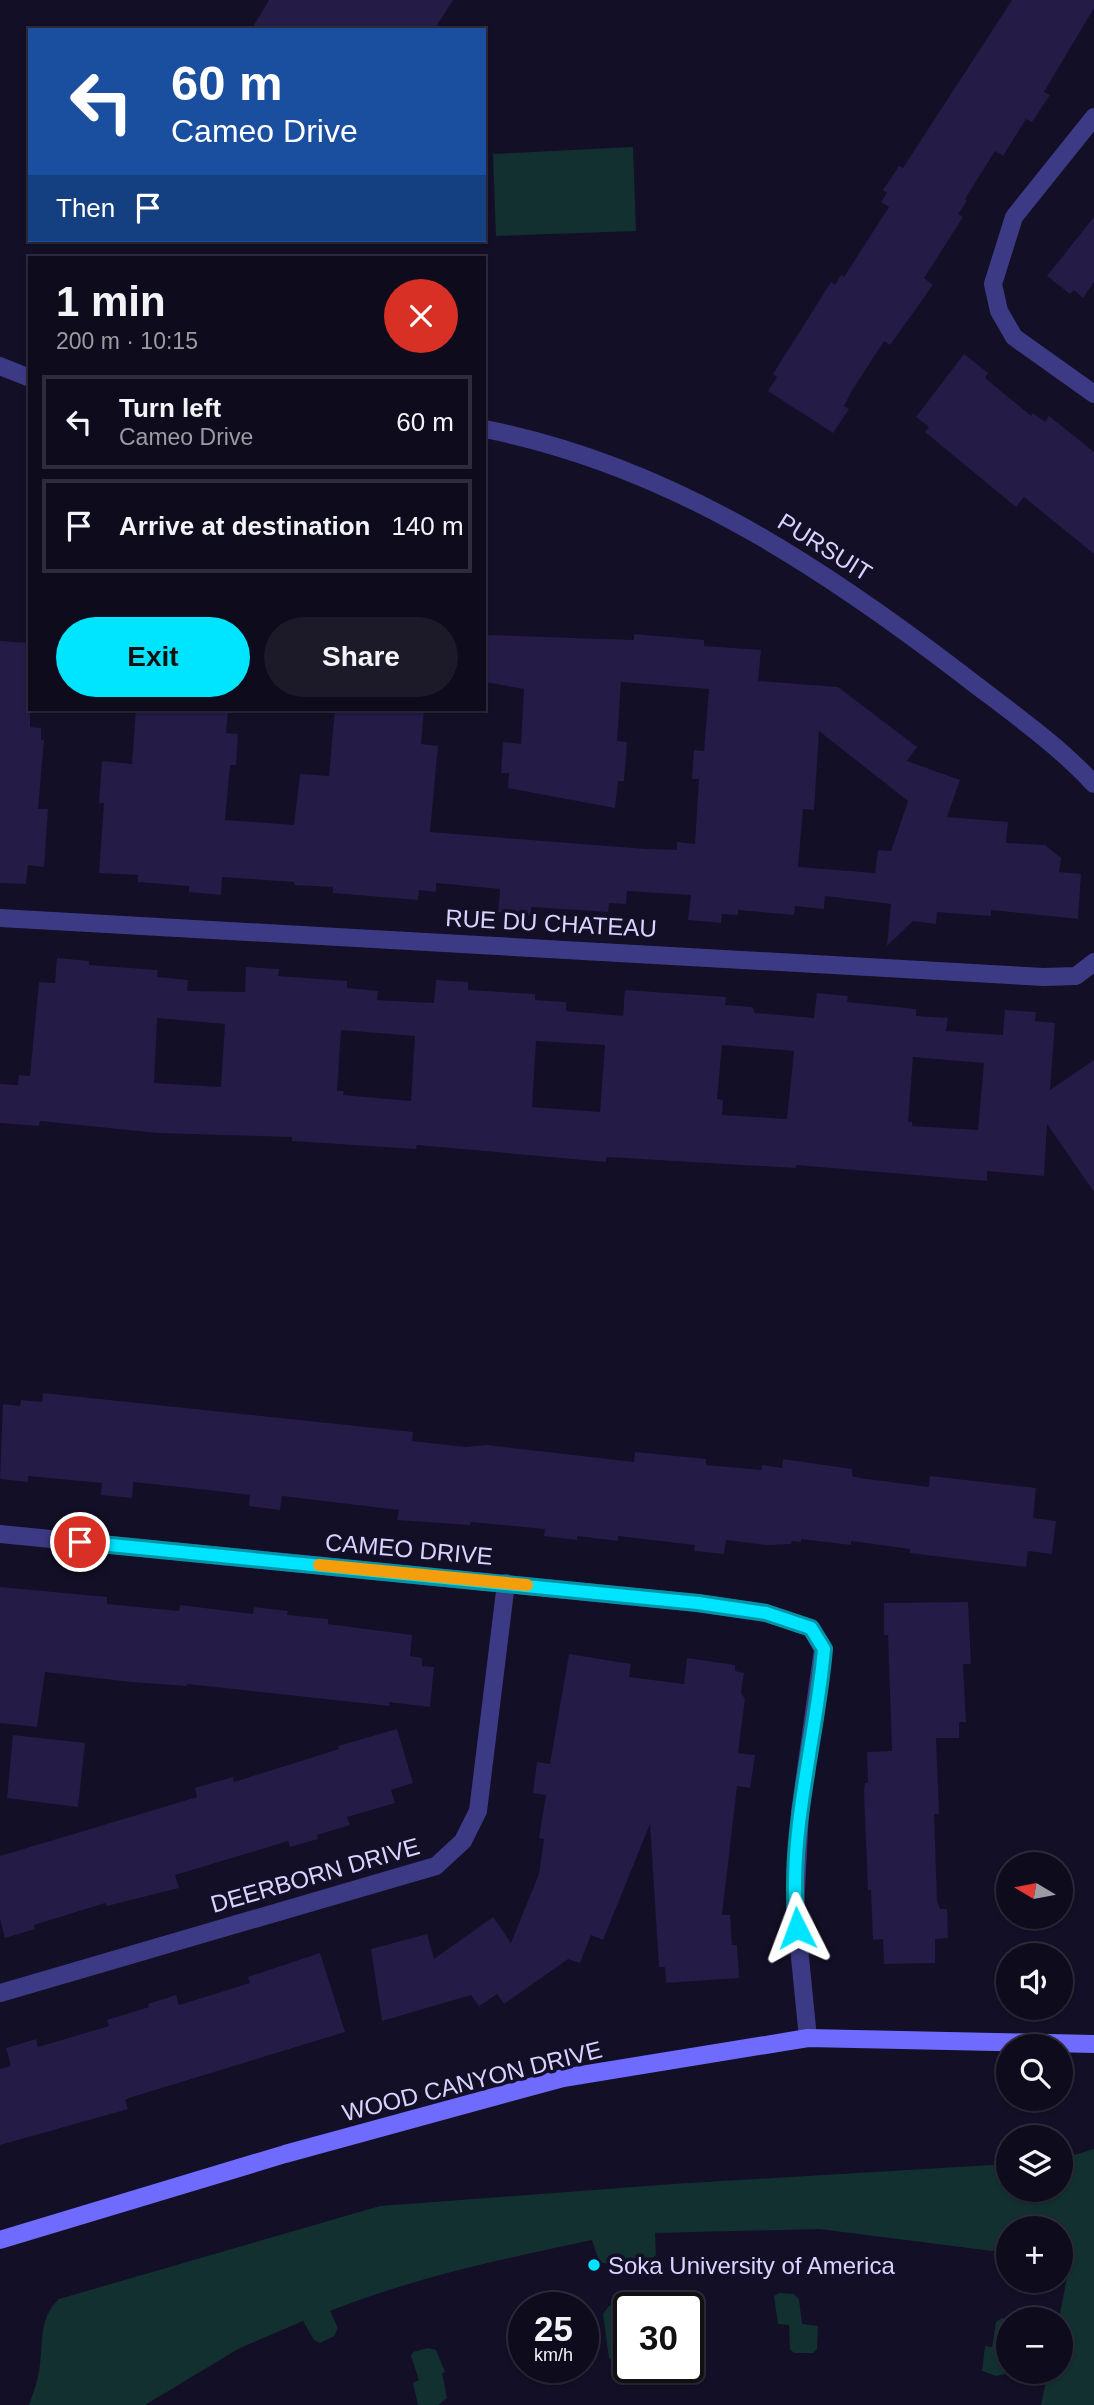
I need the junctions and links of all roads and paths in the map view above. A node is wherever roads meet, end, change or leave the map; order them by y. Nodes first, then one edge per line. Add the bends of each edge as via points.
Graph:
1 (1094, 117) edge
2 (0, 366) edge
3 (28, 377) edge
4 (1094, 394) edge
5 (486, 429) edge
6 (1094, 784) edge
7 (0, 918) edge
8 (1094, 962) edge
9 (0, 1534) edge
10 (506, 1583) junction
11 (0, 1993) edge
12 (808, 2038) junction
13 (1094, 2044) edge
14 (0, 2240) edge

1 - 4 street via 1014,217 993,284 999,312 1014,337
2 - 3 street
5 - 6 street, PURSUIT via 622,471 762,536 872,606 1066,754
7 - 8 street, RUE DU CHATEAU via 1044,977 1076,976
9 - 10 street, CAMEO DRIVE
10 - 11 street, DEERBORN DRIVE via 478,1811 463,1841 436,1866
10 - 12 street, CAMEO DRIVE via 766,1613 811,1628 824,1649 800,1812 795,1907
12 - 13 main road, WOOD CANYON DRIVE
12 - 14 main road, WOOD CANYON DRIVE via 563,2078 285,2154

